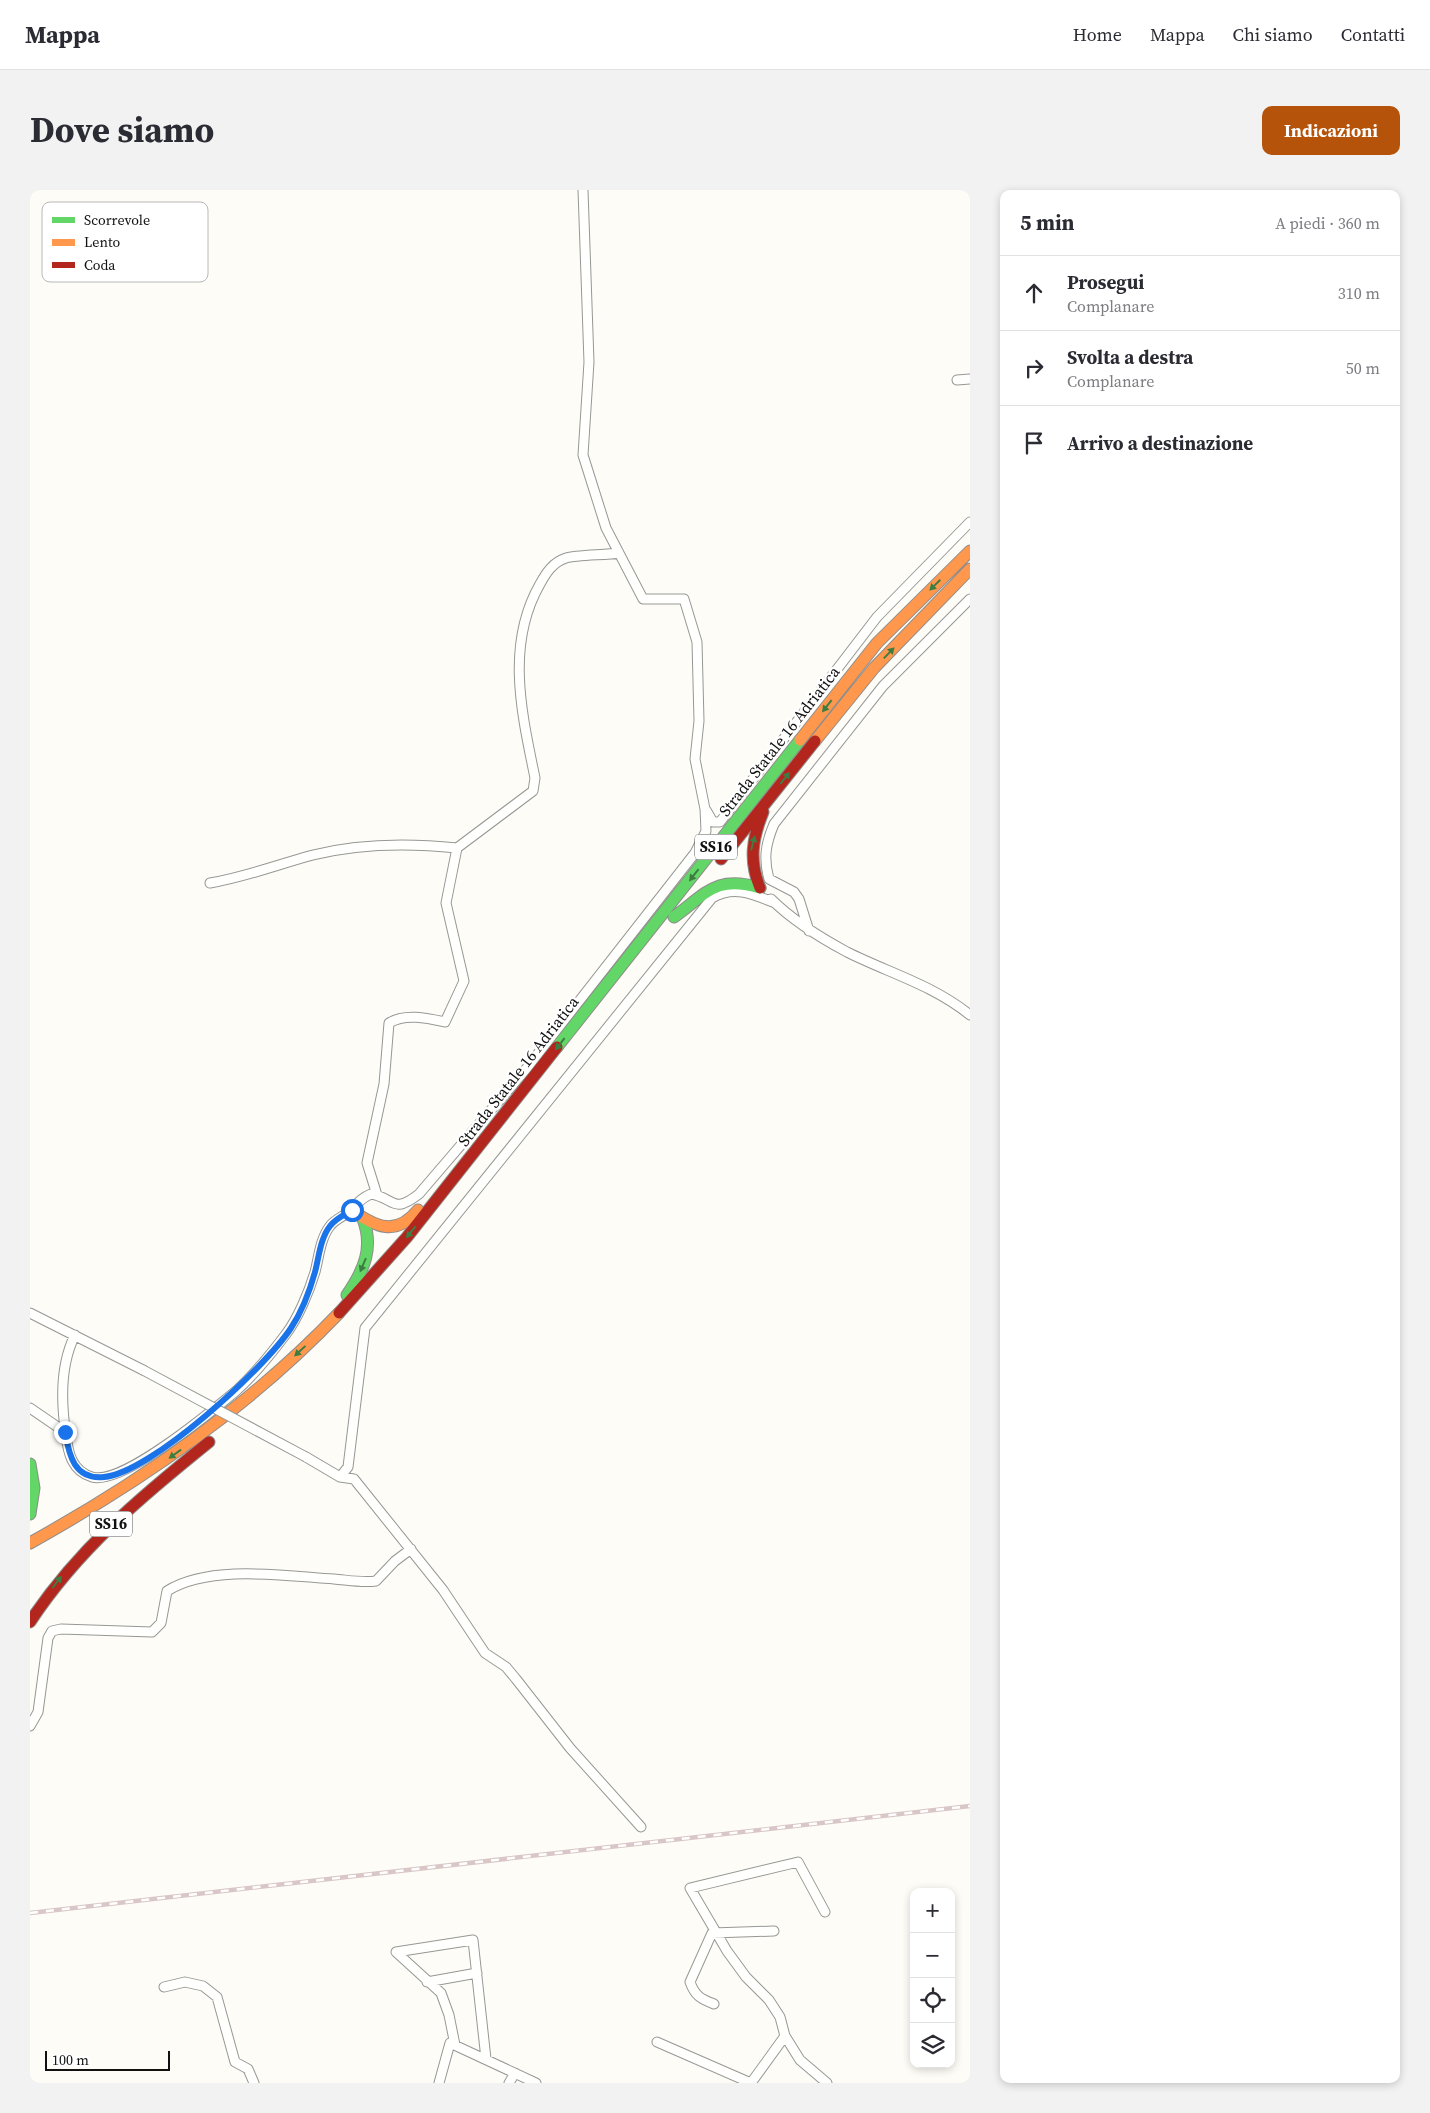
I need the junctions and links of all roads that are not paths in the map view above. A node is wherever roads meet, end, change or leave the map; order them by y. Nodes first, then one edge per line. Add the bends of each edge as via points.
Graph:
1 (583, 190) edge
2 (970, 379) edge
3 (957, 380) dead end
4 (970, 522) edge
5 (970, 551) edge
6 (619, 553) junction
7 (970, 569) edge
8 (970, 599) edge
9 (769, 798) junction
10 (705, 809) junction
11 (458, 848) junction
12 (210, 883) dead end
13 (760, 888) junction
14 (775, 903) junction
15 (674, 917) junction
16 (809, 931) junction
17 (970, 1015) edge
18 (474, 1153) junction
19 (377, 1195) junction
20 (352, 1210) junction
21 (363, 1219) junction
22 (389, 1275) dead end
23 (378, 1288) dead end
24 (30, 1313) edge
25 (319, 1334) junction
26 (75, 1335) junction
27 (30, 1408) edge
28 (65, 1432) junction
29 (209, 1442) junction
30 (30, 1464) edge
31 (340, 1477) junction
32 (96, 1506) junction
33 (31, 1508) edge
34 (30, 1537) edge
35 (30, 1543) edge
36 (411, 1549) junction
37 (30, 1555) edge
38 (30, 1622) edge
39 (30, 1726) edge
40 (641, 1827) dead end
41 (825, 1912) dead end
42 (774, 1931) dead end
43 (717, 1933) junction
44 (477, 1973) junction
45 (428, 1982) junction
46 (164, 1987) dead end
47 (714, 2004) dead end
48 (785, 2036) junction
49 (657, 2042) dead end
50 (455, 2045) junction
51 (486, 2060) junction
52 (515, 2073) junction
53 (254, 2083) edge
54 (439, 2083) edge
55 (509, 2083) edge
56 (536, 2083) edge
57 (750, 2083) edge
58 (827, 2083) edge

1 - 6 street via 588,362 583,455 606,528
2 - 3 street
4 - 10 street via 877,616 720,822 714,822
5 -> 18 main road, Strada Statale 16 Adriatica / SS16 via 877,643
6 - 10 street via 643,599 684,599 697,642 699,721 695,759
6 - 11 street via 566,558 549,568 530,601 522,635 520,701 535,778 533,791
9 -> 7 main road, Strada Statale 16 Adriatica / SS16 via 874,668
8 - 16 street via 883,686 774,824 766,844 765,867 769,879 794,892 799,899
13 -> 9 main road, SS16 via 752,869 751,856 760,818
9 - 15 main road, Strada Statale 16 Adriatica / SS16
10 - 19 street via 706,830 695,853 526,1069 410,1201 397,1205
11 - 12 street via 426,844 370,845 314,855 236,879
11 - 19 street via 446,902 464,981 445,1022 398,1018 389,1023 384,1084 367,1163
13 - 14 street
13 - 15 main road, SS16 via 723,882 702,893
14 - 16 street
14 - 31 street via 739,891 725,892 712,898 365,1328 348,1468
15 - 22 main road, Strada Statale 16 Adriatica / SS16
16 - 17 street via 950,999
18 - 21 main road via 404,1224 390,1228
18 -> 25 main road, Strada Statale 16 Adriatica / SS16 via 391,1257
19 - 20 street via 357,1201
20 - 21 main road
20 - 28 street via 331,1224 323,1239 314,1274 292,1327 237,1390 187,1430 140,1463 107,1477 94,1478 73,1463 68,1455
21 -> 25 main road via 370,1241 368,1254 357,1281
23 - 29 main road, SS16 via 303,1363
24 - 26 street
25 -> 32 main road, Strada Statale 16 Adriatica / SS16 via 221,1419 150,1472
26 - 28 street via 67,1351 64,1372
26 - 31 street, bridge
27 - 28 street
29 - 37 main road, SS16 via 131,1496
38 -> 29 main road, SS16 via 57,1582 95,1539
30 - 33 main road via 34,1483
31 - 36 street via 354,1479
32 - 34 main road, SS16
32 - 35 main road, Strada Statale 16 Adriatica / SS16
36 - 39 street via 376,1581 266,1574 221,1575 178,1585 167,1591 161,1623 152,1632 52,1631 48,1638 38,1712
36 - 40 street via 486,1653 506,1667 570,1748
41 - 43 street via 798,1862 690,1888
42 - 43 street
43 - 47 street via 712,1933 690,1982 699,1998
43 - 48 street via 746,1977 769,2000 780,2017
44 - 45 street
44 - 45 street via 473,1940 396,1952
44 - 51 street
45 - 50 street via 441,1993
46 - 53 street via 185,1982 203,1986 217,1997 235,2062 248,2069
48 - 57 street
48 - 58 street via 800,2060
49 - 57 street
50 - 51 street
50 - 54 street via 450,2043
51 - 52 street
52 - 55 street
52 - 56 street

